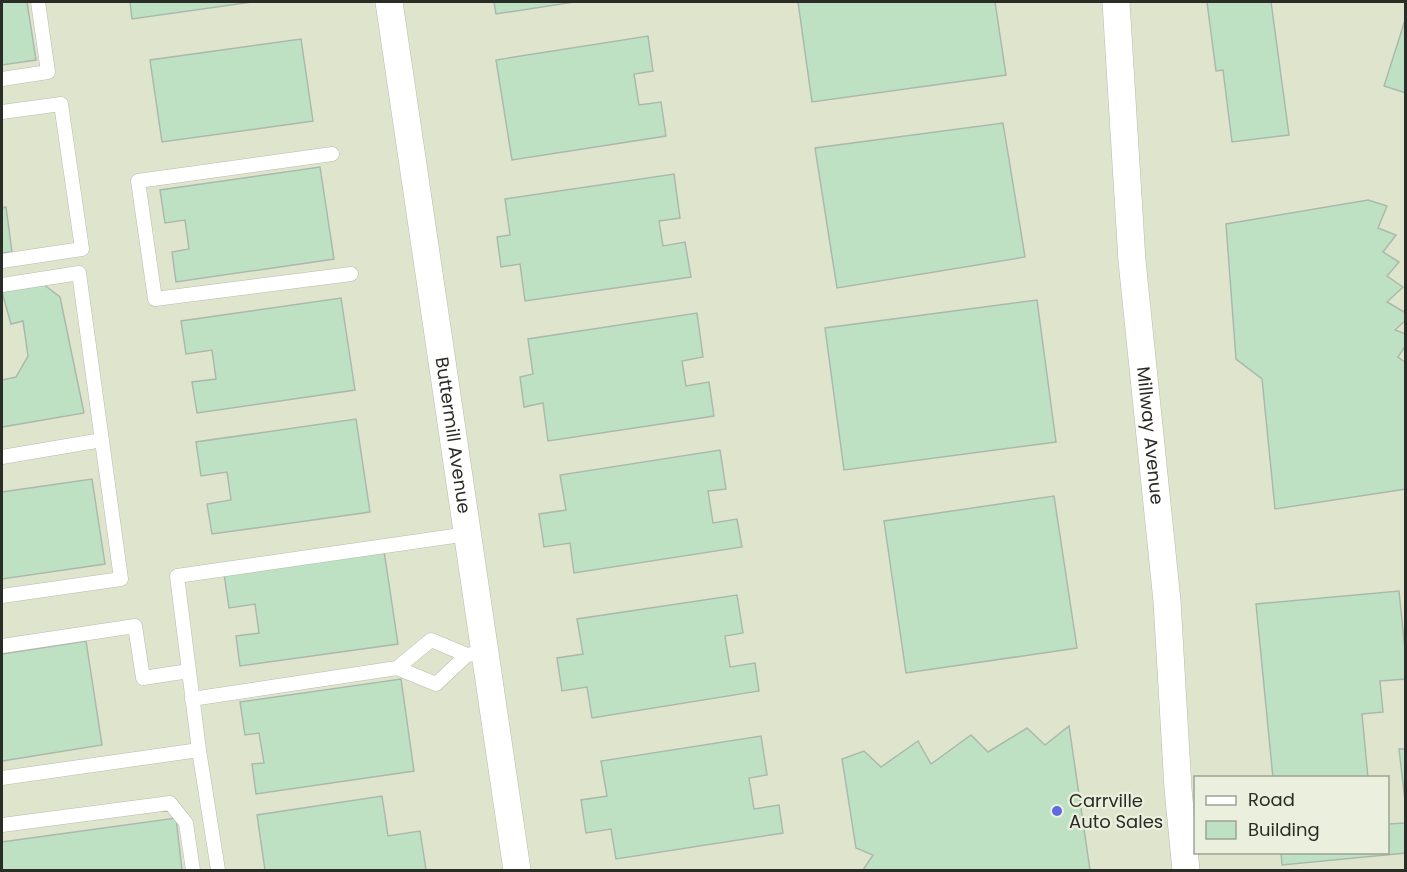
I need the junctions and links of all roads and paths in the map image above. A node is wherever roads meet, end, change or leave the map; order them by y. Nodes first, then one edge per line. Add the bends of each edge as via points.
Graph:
1 (38, 2) edge
2 (389, 2) edge
3 (1116, 2) edge
4 (2, 79) edge
5 (2, 112) edge
6 (332, 154) dead end
7 (2, 261) edge
8 (351, 274) dead end
9 (2, 285) edge
10 (102, 440) junction
11 (2, 457) edge
12 (468, 534) junction
13 (2, 596) edge
14 (2, 646) edge
15 (476, 654) junction
16 (397, 668) junction
17 (189, 672) junction
18 (192, 699) junction
19 (200, 750) junction
20 (2, 778) edge
21 (2, 825) edge
22 (193, 870) edge
23 (218, 870) edge
24 (517, 870) edge
25 (1186, 870) edge

1 - 4 lane via 48,72
2 - 12 street, Buttermill Avenue
3 - 25 street, Millway Avenue via 1132,261 1167,601
5 - 7 lane via 61,104 82,249
6 - 8 lane via 138,181 155,299
9 - 10 lane via 79,273
10 - 11 lane
10 - 13 lane via 121,579
12 - 15 street, Buttermill Avenue
12 - 17 lane via 177,576
14 - 17 lane via 135,626 143,678
15 - 16 lane via 431,640
15 - 16 lane via 436,684
15 - 24 street, Buttermill Avenue
16 - 18 lane
17 - 18 lane
18 - 19 lane
19 - 20 lane
19 - 23 lane
21 - 22 lane via 170,803 186,823

